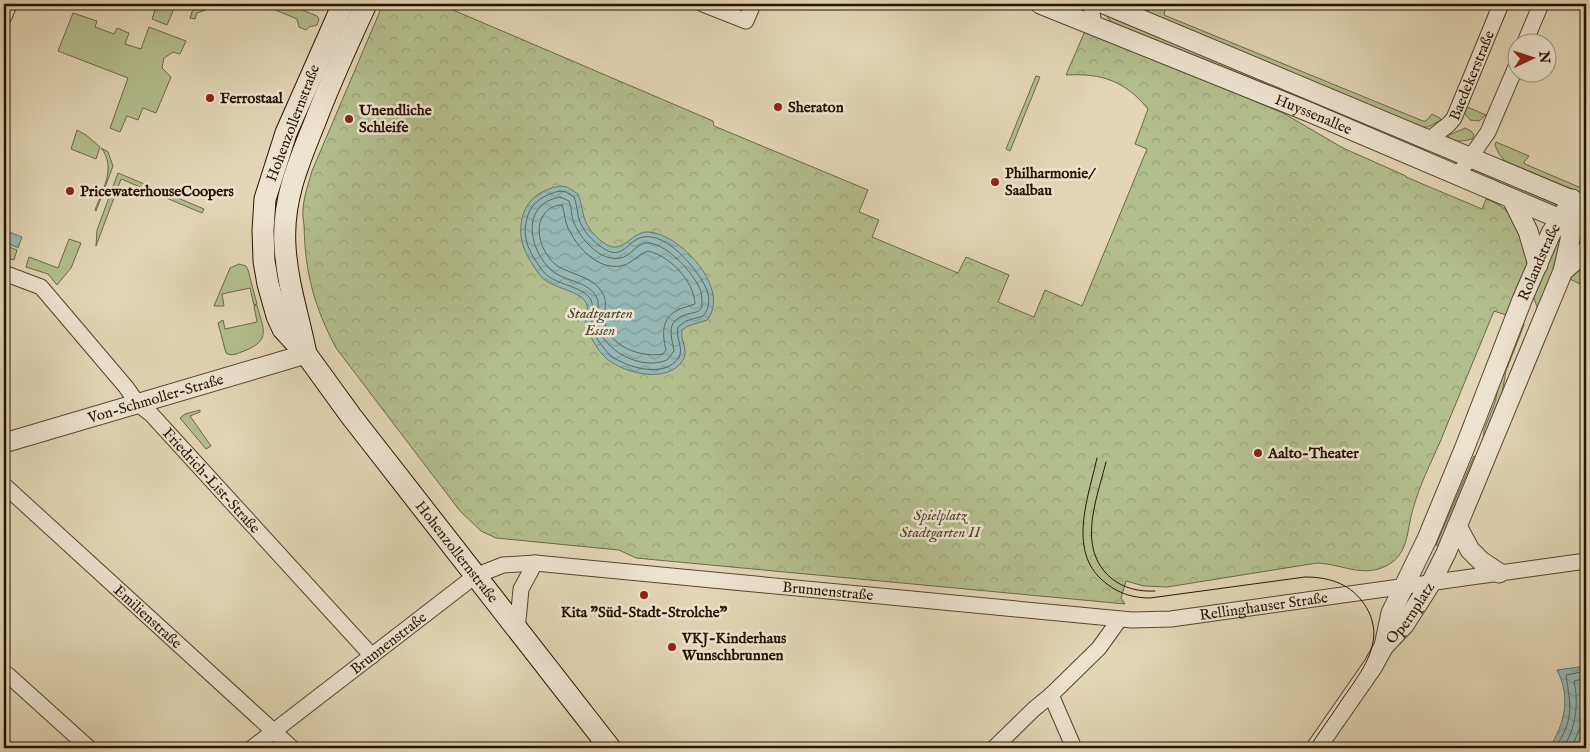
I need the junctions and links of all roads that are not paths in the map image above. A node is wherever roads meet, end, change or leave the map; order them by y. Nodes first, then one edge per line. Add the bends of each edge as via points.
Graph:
1 (9, 4) edge
2 (343, 4) edge
3 (366, 4) edge
4 (703, 4) edge
5 (753, 4) edge
6 (1040, 4) edge
7 (1090, 4) edge
8 (1104, 4) edge
9 (1501, 4) edge
10 (1541, 4) edge
11 (4, 17) edge
12 (1094, 27) junction
13 (1529, 32) edge
14 (1509, 82) edge
15 (1430, 140) junction
16 (1472, 157) junction
17 (1458, 174) junction
18 (1512, 199) junction
19 (1579, 203) edge
20 (1573, 224) edge
21 (1586, 251) edge
22 (1538, 265) junction
23 (1563, 271) junction
24 (4, 273) edge
25 (1522, 300) junction
26 (1541, 320) junction
27 (306, 354) junction
28 (138, 404) junction
29 (4, 442) edge
30 (4, 485) edge
31 (1458, 526) junction
32 (1427, 539) joint
33 (1586, 561) edge
34 (535, 563) junction
35 (1499, 573) junction
36 (475, 576) junction
37 (1431, 583) junction
38 (1404, 587) junction
39 (1119, 620) junction
40 (517, 631) junction
41 (1384, 646) junction
42 (372, 656) junction
43 (4, 673) edge
44 (1051, 695) junction
45 (274, 731) junction
46 (88, 748) edge
47 (252, 748) edge
48 (292, 748) edge
49 (610, 748) edge
50 (994, 748) edge
51 (1074, 748) edge
52 (1316, 748) edge

1 - 11 street
2 - 27 main road, Hohenzollernstraße via 286,133 264,212 264,260 273,304 283,329
3 - 27 main road, Hohenzollernstraße via 320,108 290,187 285,245 288,276
4 - 5 street via 746,21
6 - 12 street, Huyssenallee
7 - 12 street
8 - 15 street, Huyssenallee
9 - 15 street, Baedekerstraße via 1454,118
10 - 13 street
12 - 17 street, Huyssenallee
14 - 16 street via 1488,132
15 - 16 street, Huyssenallee
16 - 17 street
16 - 19 street, Huyssenallee
17 - 18 street, Huyssenallee
18 - 20 street, Huyssenallee
18 - 22 street via 1528,231
19 - 20 street, Rolandstraße
20 - 22 street, Rolandstraße via 1551,233
20 - 23 street, Rolandstraße
21 - 23 street
22 - 25 street, Rolandstraße
23 - 26 street, Rolandstraße
24 - 28 street, Friedrich-List-Straße via 41,287
25 - 26 street
25 - 32 street, Rolandstraße
26 - 31 street, Rolandstraße
27 - 28 street, Von-Schmoller-Straße
27 - 36 main road, Hohenzollernstraße
28 - 29 street, Von-Schmoller-Straße
28 - 42 street, Friedrich-List-Straße via 158,421
30 - 45 street, Emilienstraße
31 - 35 street via 1470,550
31 - 37 street, Opernplatz
32 - 38 street, Opernplatz
33 - 35 street, Rellinghauser Straße
34 - 36 street, Brunnenstraße via 503,565
34 - 39 street, Brunnenstraße
34 - 40 street via 521,589
35 - 37 street, Rellinghauser Straße
36 - 40 main road, Hohenzollernstraße
36 - 42 street, Brunnenstraße
37 - 38 street, Rellinghauser Straße
37 - 41 street, Opernplatz via 1404,625
38 - 39 street, Rellinghauser Straße via 1172,619
38 - 41 street, Opernplatz via 1391,613
39 - 44 street via 1099,648
40 - 49 main road, Hohenzollernstraße
41 - 52 street
42 - 45 street, Brunnenstraße
43 - 46 street
44 - 50 street
44 - 51 street
45 - 47 street, Brunnenstraße
45 - 48 street, Emilienstraße

